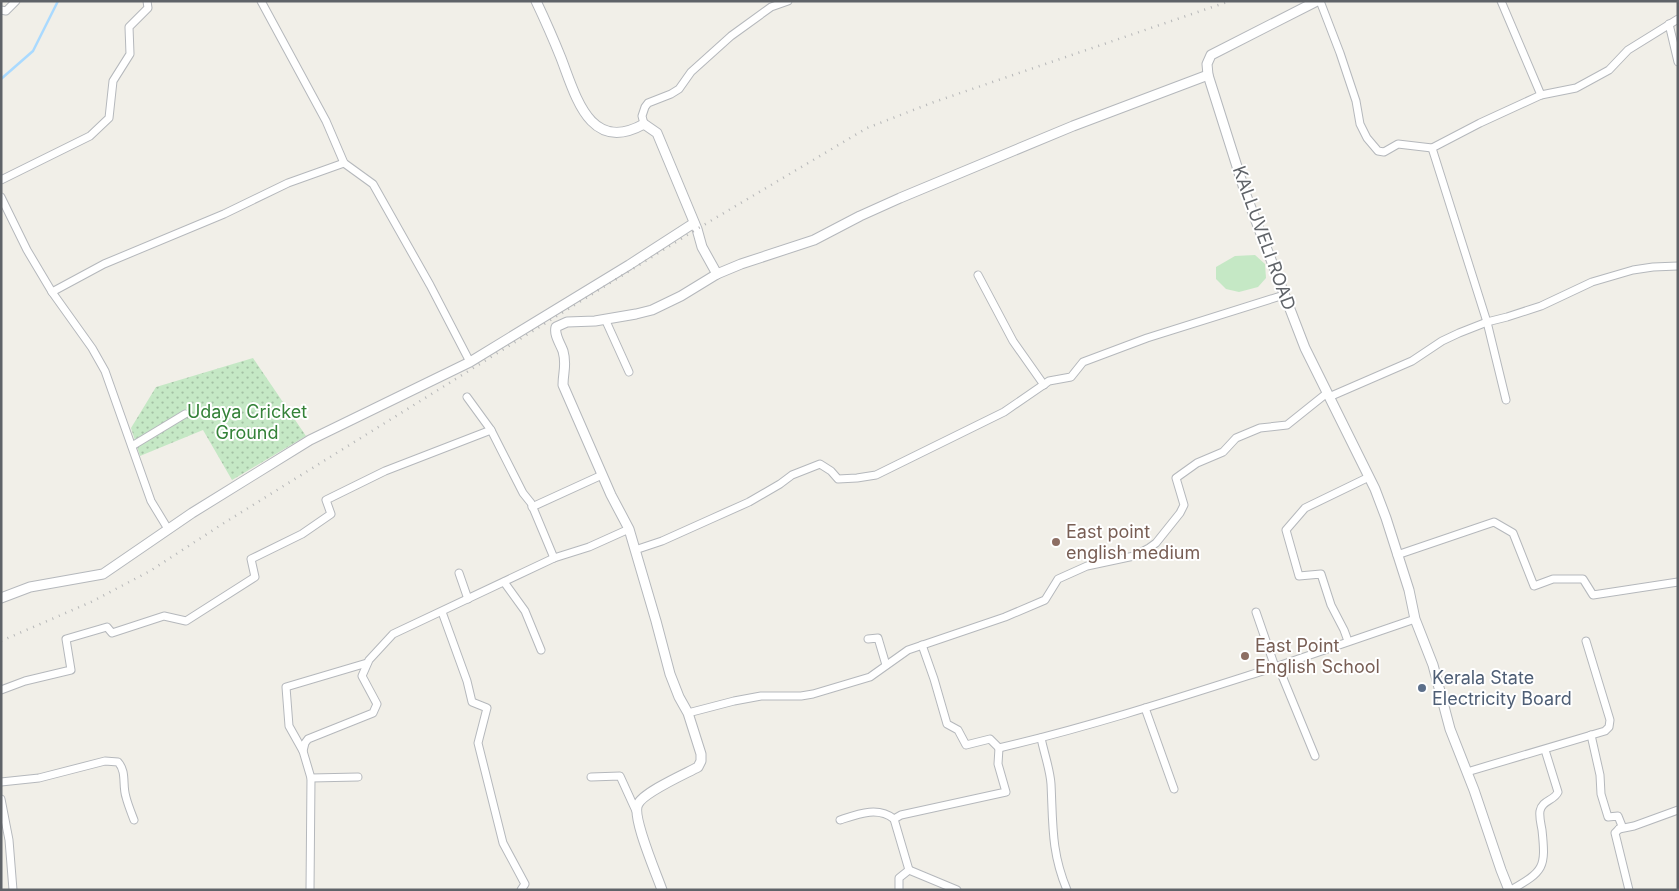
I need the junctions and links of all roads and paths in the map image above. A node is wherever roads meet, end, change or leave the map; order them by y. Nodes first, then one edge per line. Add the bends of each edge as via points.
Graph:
1 (16, 1) edge
2 (147, 1) edge
3 (261, 1) edge
4 (536, 1) edge
5 (788, 1) edge
6 (1319, 1) edge
7 (1501, 1) edge
8 (1, 10) edge
9 (1678, 19) edge
10 (1669, 24) junction
11 (1678, 62) edge
12 (1208, 75) junction
13 (1541, 95) junction
14 (644, 124) junction
15 (1432, 148) junction
16 (344, 163) junction
17 (1, 180) edge
18 (1, 197) edge
19 (694, 223) junction
20 (1678, 266) edge
21 (717, 274) junction
22 (978, 275) dead end
23 (52, 292) junction
24 (1284, 295) junction
25 (605, 319) junction
26 (1487, 322) junction
27 (470, 362) junction
28 (629, 372) dead end
29 (1044, 385) junction
30 (1328, 395) junction
31 (467, 398) dead end
32 (1506, 400) dead end
33 (185, 414) dead end
34 (491, 430) junction
35 (132, 446) junction
36 (602, 475) junction
37 (1369, 476) junction
38 (532, 507) junction
39 (168, 529) junction
40 (629, 529) junction
41 (635, 550) junction
42 (1397, 555) junction
43 (554, 558) junction
44 (459, 573) dead end
45 (504, 582) junction
46 (1678, 582) edge
47 (1, 598) edge
48 (468, 599) junction
49 (442, 612) junction
50 (1256, 612) dead end
51 (1415, 619) junction
52 (868, 639) dead end
53 (1348, 642) junction
54 (1586, 642) dead end
55 (922, 645) junction
56 (541, 650) dead end
57 (367, 663) junction
58 (886, 665) junction
59 (1276, 666) junction
60 (1, 690) edge
61 (1144, 708) junction
62 (688, 713) junction
63 (1590, 736) junction
64 (1041, 738) junction
65 (1000, 748) junction
66 (1545, 750) junction
67 (304, 751) junction
68 (1315, 756) dead end
69 (1468, 772) junction
70 (358, 777) dead end
71 (591, 777) dead end
72 (311, 778) junction
73 (1, 782) edge
74 (1174, 789) dead end
75 (1, 799) edge
76 (1678, 810) edge
77 (636, 811) junction
78 (894, 819) junction
79 (134, 820) dead end
80 (840, 820) dead end
81 (1619, 829) junction
82 (10, 844) junction
83 (1, 850) edge
84 (909, 870) junction
85 (13, 890) edge
86 (310, 890) edge
87 (521, 890) edge
88 (662, 890) edge
89 (899, 890) edge
90 (956, 890) edge
91 (1068, 890) edge
92 (1510, 890) edge
93 (1629, 890) edge

1 - 8 street via 6,11
2 - 17 street via 148,8 129,27 130,54 112,81 109,118 90,136
3 - 16 street via 326,121
4 - 14 street via 584,113 597,126 616,134
5 - 14 street via 771,7 731,36 691,72 679,89 648,103 642,116
6 - 12 street via 1211,55 1207,64
6 - 15 street via 1340,53 1367,138 1378,151 1384,152 1398,144
7 - 13 street
9 - 10 street
10 - 11 street
10 - 13 street via 1628,50 1609,70 1576,88
12 - 21 street via 1073,126 907,195 814,240
12 - 24 street, KALLUVELI ROAD via 1246,195
13 - 15 street
14 - 19 street via 657,134
15 - 26 street
16 - 23 street via 288,183 224,214 104,264
16 - 27 street via 373,184
18 - 23 street
19 - 21 street via 702,247
19 - 27 street
20 - 26 street via 1646,268 1605,277 1541,306
21 - 25 street via 652,310
22 - 29 street via 1013,341
23 - 35 street via 105,371
24 - 29 street via 1097,356 1083,362 1071,377
24 - 30 street, KALLUVELI ROAD
25 - 28 street
25 - 36 street via 566,322 559,324 555,332 566,367 563,385
26 - 30 street via 1442,341 1412,361
26 - 32 street
27 - 39 street via 310,440
29 - 41 street via 1004,412 876,475 838,479 820,464 792,475 749,502 662,542
30 - 37 street, KALLUVELI ROAD
30 - 55 street via 1286,425 1260,428 1236,438 1223,452 1197,463 1176,478 1184,505 1149,548 1134,556 1086,566 1058,580 1045,600 1033,606
31 - 34 street
33 - 35 street
34 - 38 street
34 - 60 street via 385,471 326,500 331,514 302,534 251,559 255,578 186,621 164,616 112,633 107,627 66,639 71,670
35 - 39 street via 151,501
36 - 38 street
36 - 40 street
37 - 42 street, KALLUVELI ROAD
37 - 53 street via 1305,508 1286,530 1299,576 1320,574
38 - 43 street
39 - 47 street via 102,574 30,587
40 - 41 street
40 - 43 street
41 - 62 street via 670,674
42 - 46 street via 1494,522 1513,532 1534,586 1553,579 1583,579 1593,595
42 - 51 street, KALLUVELI ROAD
43 - 45 street
44 - 48 street
45 - 48 street
45 - 56 street via 525,612
48 - 49 street
49 - 57 street via 393,634
49 - 87 street via 472,702 487,708 478,743 503,843 525,884
50 - 59 street
51 - 53 street
51 - 69 street, KALLUVELI ROAD via 1450,729
52 - 58 street via 878,638
53 - 59 street
54 - 63 street via 1610,720 1605,731
55 - 58 street
55 - 65 street via 947,724 958,730 966,745 990,739
57 - 67 street via 362,676 377,704 373,713 308,739
57 - 67 street via 286,687 289,726
58 - 62 street via 870,677 813,694 761,696
59 - 61 street
59 - 68 street
61 - 64 street
61 - 74 street
62 - 77 street via 701,761 698,767 645,796
63 - 66 street
63 - 81 street via 1608,817 1618,816 1622,826
64 - 65 street
64 - 91 street via 1051,782 1053,839
65 - 78 street via 998,764 1006,792
66 - 69 street
66 - 92 street via 1558,792 1540,808 1545,856 1530,879
67 - 72 street
69 - 92 street, KALLUVELI ROAD
70 - 72 street
71 - 77 street via 620,776
72 - 86 street
73 - 79 street via 118,762
75 - 82 street
76 - 81 street
77 - 88 street
78 - 80 street via 887,813 864,812
78 - 84 street
81 - 93 street via 1615,833
82 - 83 street
82 - 85 street
84 - 89 street via 899,878
84 - 90 street

